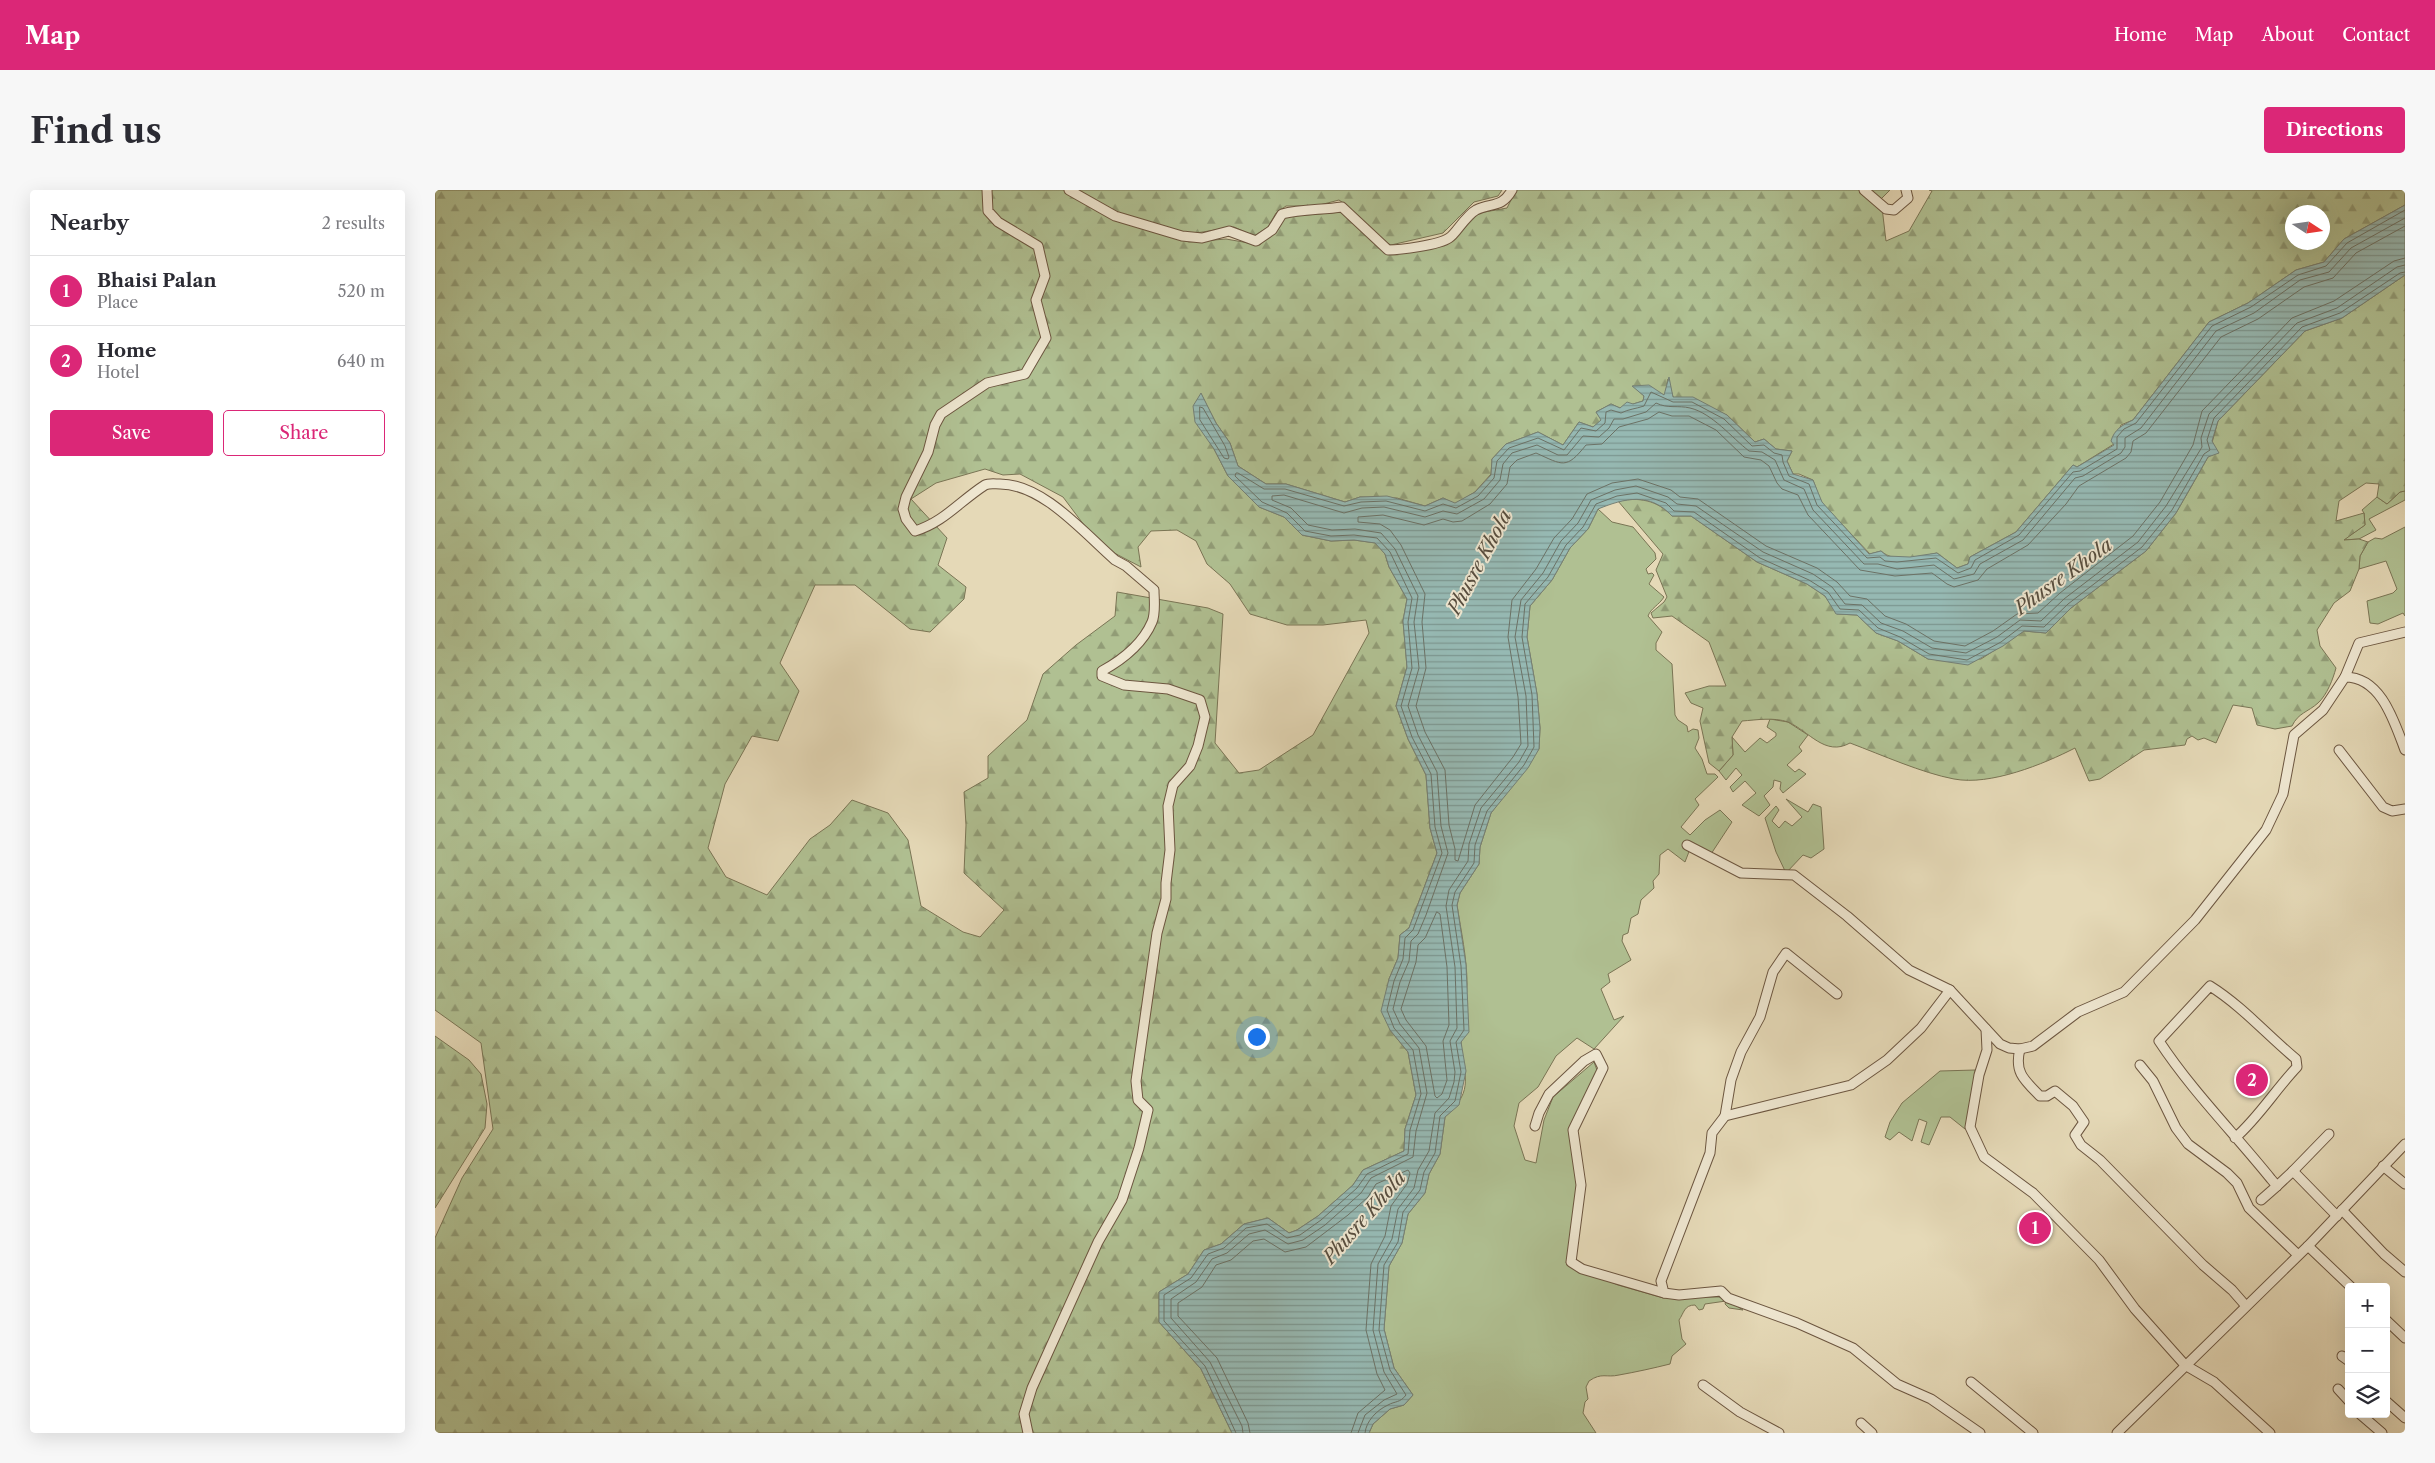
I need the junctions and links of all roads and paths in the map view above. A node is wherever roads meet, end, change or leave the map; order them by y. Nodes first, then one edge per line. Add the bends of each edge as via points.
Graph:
1 (987, 190) edge
2 (1069, 190) edge
3 (1512, 190) edge
4 (1864, 190) edge
5 (1906, 190) edge
6 (2405, 632) edge
7 (2345, 677) junction
8 (2339, 750) dead end
9 (2405, 750) edge
10 (2405, 809) edge
11 (1687, 845) dead end
12 (1950, 990) junction
13 (1837, 994) dead end
14 (1986, 1029) junction
15 (2020, 1049) junction
16 (2140, 1064) dead end
17 (1725, 1116) junction
18 (1535, 1126) dead end
19 (2329, 1134) dead end
20 (2235, 1138) junction
21 (2405, 1144) edge
22 (2383, 1166) junction
23 (2293, 1171) junction
24 (2405, 1184) edge
25 (2277, 1186) junction
26 (2261, 1200) dead end
27 (2340, 1213) junction
28 (2308, 1246) junction
29 (2297, 1254) junction
30 (2405, 1272) edge
31 (2347, 1283) edge
32 (1664, 1293) junction
33 (2245, 1306) junction
34 (2390, 1324) edge
35 (2405, 1338) edge
36 (2185, 1365) junction
37 (1971, 1382) dead end
38 (1703, 1385) dead end
39 (2338, 1389) dead end
40 (2345, 1397) edge
41 (2390, 1405) edge
42 (2365, 1418) edge
43 (2405, 1418) edge
44 (1861, 1423) dead end
45 (1028, 1433) edge
46 (1779, 1433) edge
47 (1873, 1433) edge
48 (1979, 1433) edge
49 (2033, 1433) edge
50 (2117, 1433) edge
51 (2270, 1433) edge
52 (2382, 1433) edge

1 - 45 street via 988,210 998,222 1037,246 1045,276 1036,300 1046,338 1025,374 987,384 941,414 928,452 906,496 903,509 907,520 915,531 933,526 987,484 1022,487 1048,501 1154,590 1153,620 1138,642 1114,665 1102,671 1102,676 1124,685 1168,689 1200,700 1205,717 1190,766 1173,786 1168,806 1170,850 1166,898 1157,933 1136,1081 1138,1100 1148,1110 1143,1131 1122,1200 1098,1242 1032,1388 1023,1414
2 - 3 street via 1115,216 1182,236 1202,238 1229,232 1256,241 1273,230 1282,214 1343,207 1387,250 1402,250 1449,238 1474,211 1499,204
4 - 5 street via 1886,208 1894,210 1908,198
6 - 7 street via 2359,643
7 - 9 street via 2356,677 2373,686 2393,719
7 - 15 street via 2323,710 2294,735 2283,794 2266,830 2195,920 2124,992 2078,1012 2033,1046
8 - 10 street via 2383,807 2392,811
11 - 12 street via 1741,873 1794,875 1909,970
12 - 14 street
12 - 17 street via 1921,1028 1887,1060 1851,1086
13 - 17 street via 1786,953 1773,972 1761,1017 1741,1052 1731,1080
14 - 15 street via 2000,1044
14 - 36 street via 1987,1050 1970,1127 1984,1157 2033,1193 2099,1260 2135,1309
15 - 33 street via 2016,1064 2025,1083 2040,1096 2055,1091 2073,1106 2084,1122 2075,1134 2081,1145 2137,1196
16 - 29 street via 2188,1144 2237,1183 2249,1208
17 - 32 street via 1712,1133 1710,1153 1661,1281
18 - 32 street via 1549,1094 1583,1061 1596,1054 1603,1068 1573,1130 1581,1185 1571,1262 1581,1269
19 - 23 street
20 - 20 street via 2159,1041 2210,986 2232,1000 2260,1029 2296,1058 2297,1067
20 - 25 street
21 - 22 street
22 - 24 street
22 - 27 street
23 - 25 street
23 - 27 street
25 - 26 street
27 - 28 street
27 - 30 street
28 - 29 street
28 - 31 street
29 - 33 street
32 - 48 street via 1679,1296 1721,1291 1728,1298 1813,1330 1853,1348 1897,1384 1931,1399
33 - 36 street
34 - 35 street
36 - 50 street
36 - 51 street via 2214,1382
37 - 49 street
38 - 46 street via 1740,1412
39 - 40 street
41 - 43 street
42 - 52 street
44 - 47 street

